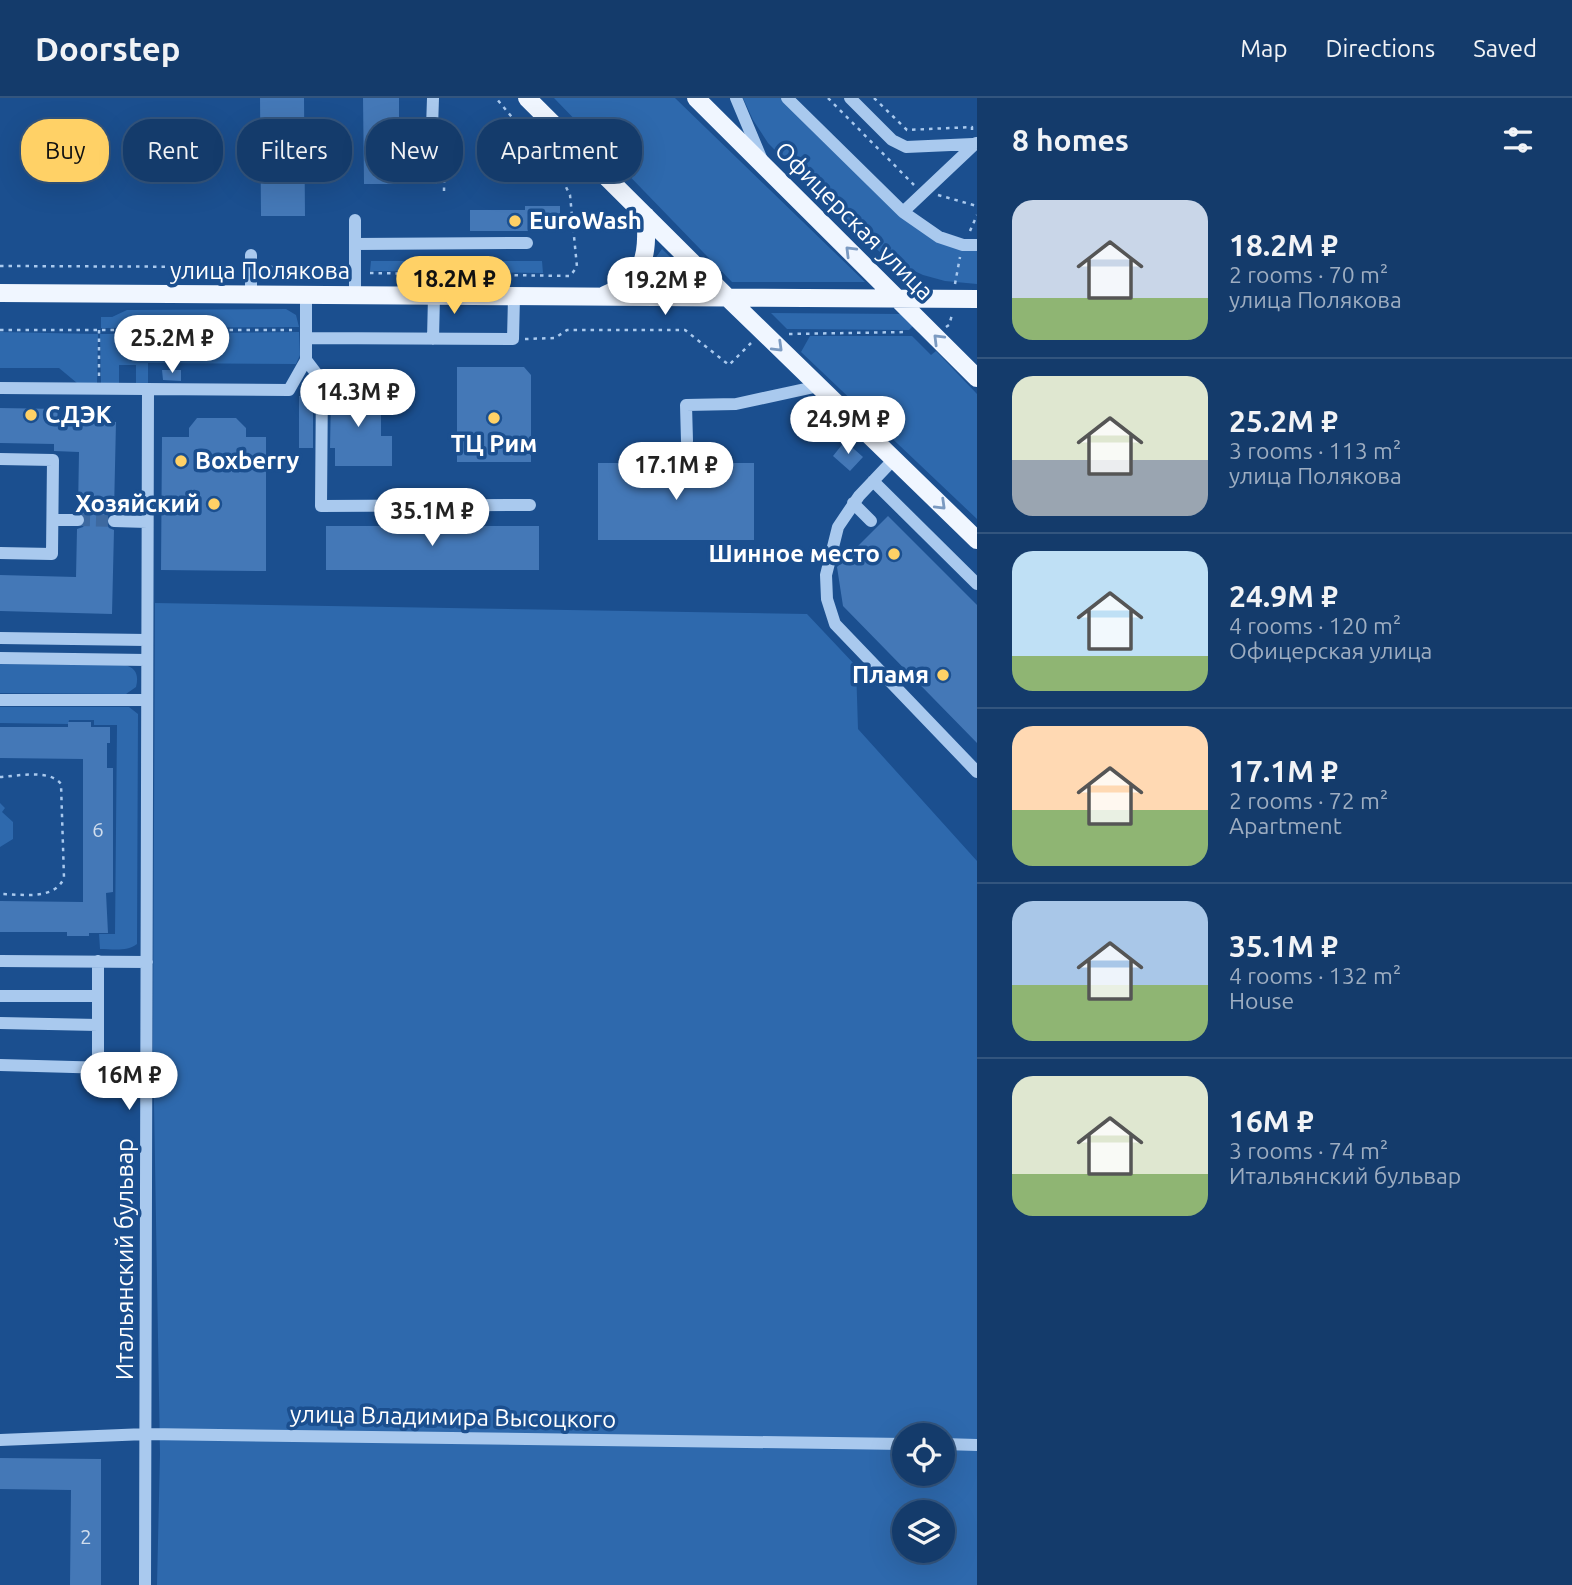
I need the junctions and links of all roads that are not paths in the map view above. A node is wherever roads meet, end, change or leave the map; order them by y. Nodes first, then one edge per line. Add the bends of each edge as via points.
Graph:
1 (433, 98) edge
2 (527, 98) edge
3 (696, 98) edge
4 (736, 98) edge
5 (787, 98) edge
6 (850, 98) edge
7 (541, 107) edge
8 (437, 119) edge
9 (975, 143) edge
10 (765, 167) junction
11 (903, 212) junction
12 (646, 216) junction
13 (355, 220) dead end
14 (527, 243) dead end
15 (355, 244) junction
16 (977, 245) edge
17 (251, 255) dead end
18 (0, 293) edge
19 (251, 295) junction
20 (306, 295) junction
21 (355, 296) junction
22 (434, 296) junction
23 (514, 296) junction
24 (602, 297) junction
25 (729, 299) junction
26 (898, 299) junction
27 (977, 299) edge
28 (306, 334) junction
29 (433, 339) junction
30 (306, 360) junction
31 (977, 378) edge
32 (819, 386) junction
33 (0, 388) edge
34 (148, 390) junction
35 (687, 441) dead end
36 (0, 459) edge
37 (894, 459) junction
38 (873, 481) junction
39 (853, 503) junction
40 (530, 505) dead end
41 (52, 520) junction
42 (78, 520) tunnel mouth
43 (114, 522) tunnel mouth
44 (147, 522) junction
45 (871, 522) dead end
46 (977, 540) edge
47 (0, 553) edge
48 (977, 584) edge
49 (0, 638) edge
50 (146, 639) junction
51 (0, 658) edge
52 (146, 660) junction
53 (0, 700) edge
54 (147, 700) junction
55 (977, 772) edge
56 (0, 961) edge
57 (98, 961) junction
58 (147, 962) junction
59 (0, 996) edge
60 (98, 996) junction
61 (0, 1023) edge
62 (98, 1025) junction
63 (0, 1065) edge
64 (98, 1068) junction
65 (146, 1069) junction
66 (146, 1434) junction
67 (0, 1440) edge
68 (892, 1444) edge
69 (955, 1444) edge
70 (977, 1445) edge
71 (145, 1585) edge

1 - 8 street
2 - 7 main road
3 - 10 main road, Офицерская улица
4 - 10 street
5 - 11 street
6 - 9 street via 892,140 906,147
7 - 12 main road
9 - 11 street
26 -> 10 main road, Офицерская улица
11 - 16 street via 939,237
12 - 24 main road via 646,247 639,272 625,286
12 - 25 main road
13 - 15 street
14 - 15 street
15 - 21 street
17 - 19 street
18 - 19 main road, улица Полякова
19 - 20 main road, улица Полякова
20 - 21 main road, улица Полякова
20 - 28 street
21 - 22 main road, улица Полякова
22 - 23 main road, улица Полякова
22 - 29 street
23 - 24 main road, улица Полякова
23 - 29 street via 513,339
24 - 25 main road, улица Полякова
25 - 26 main road, улица Полякова
25 -> 32 main road
26 - 27 main road, улица Полякова
31 -> 26 main road, Офицерская улица
28 - 29 street
28 - 30 street
30 - 34 street via 289,390
30 - 40 street via 322,381 321,506
32 - 35 street via 736,404 686,405
32 - 37 main road
33 - 34 street
34 - 44 street, Итальянский бульвар
36 - 41 street via 53,460
37 - 38 street
37 -> 46 main road
38 - 39 street
38 - 48 street
39 - 45 street
39 - 55 street via 838,527 826,575 835,624
41 - 42 street
41 - 47 street via 52,554
43 - 44 street
44 - 50 street, Итальянский бульвар
49 - 50 street
50 - 52 street, Итальянский бульвар
51 - 52 street
52 - 54 street, Итальянский бульвар
53 - 54 street
54 - 58 street, Итальянский бульвар
56 - 57 street
57 - 58 street
57 - 60 street
58 - 65 street, Итальянский бульвар
59 - 60 street
60 - 62 street
61 - 62 street
62 - 64 street
63 - 64 street
64 - 65 street
65 - 66 street, Итальянский бульвар
66 - 67 street, улица Владимира Высоцкого
66 - 68 street, улица Владимира Высоцкого
66 - 71 street, Итальянский бульвар
69 - 70 street

